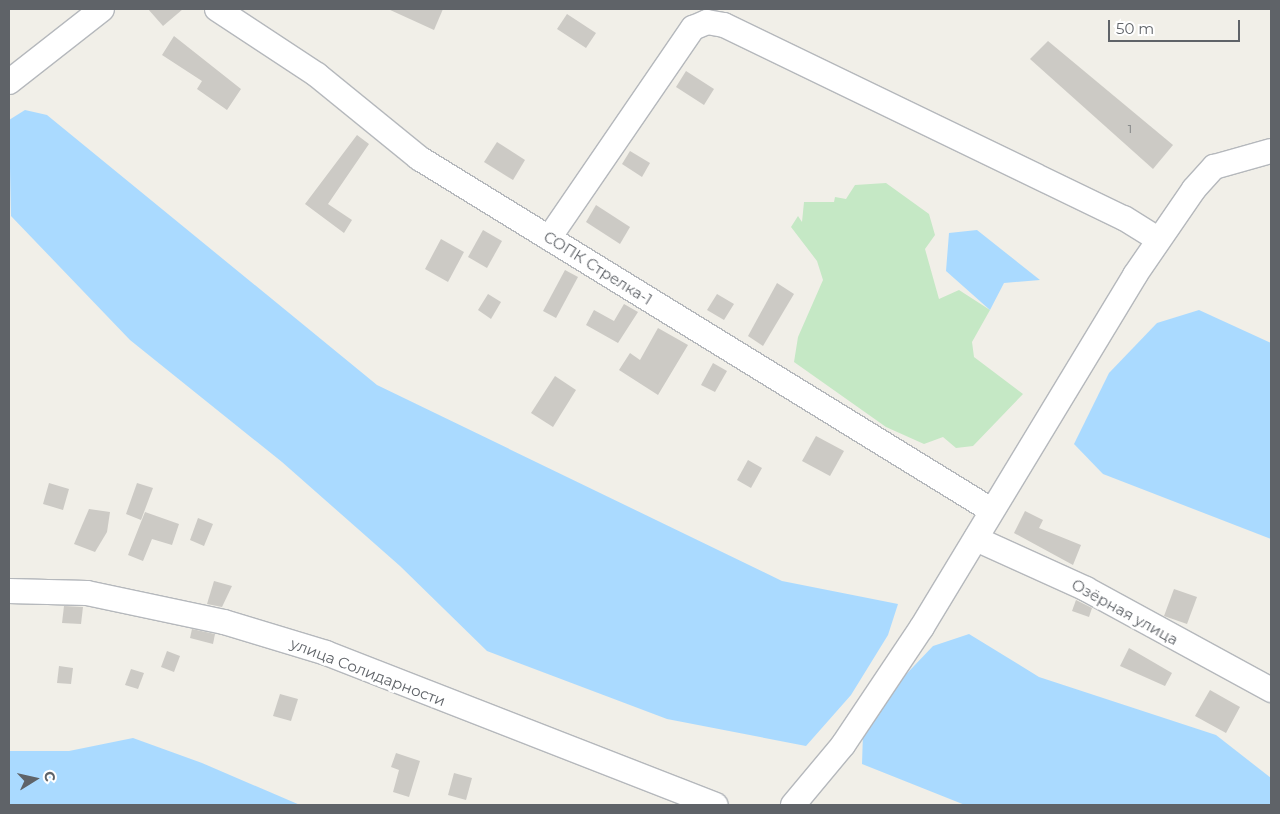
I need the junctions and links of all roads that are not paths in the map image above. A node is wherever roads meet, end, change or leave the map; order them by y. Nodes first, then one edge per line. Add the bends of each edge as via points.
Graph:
1 (102, 9) edge
2 (217, 9) edge
3 (9, 82) edge
4 (1271, 151) edge
5 (549, 238) junction
6 (1158, 238) junction
7 (991, 510) junction
8 (976, 539) junction
9 (9, 591) edge
10 (1271, 690) edge
11 (716, 805) edge
12 (792, 805) edge

1 - 3 street
2 - 5 street, СОПК Стрелка-1 via 317,75 419,158
4 - 6 street via 1214,167
5 - 6 street via 693,28 707,22 759,42 1124,218
5 - 7 street, СОПК Стрелка-1
6 - 7 street
7 - 8 street
8 - 10 street, Озёрная улица via 1086,589
8 - 12 street via 843,745
9 - 11 street, улица Солидарности via 88,594 224,622 326,654

